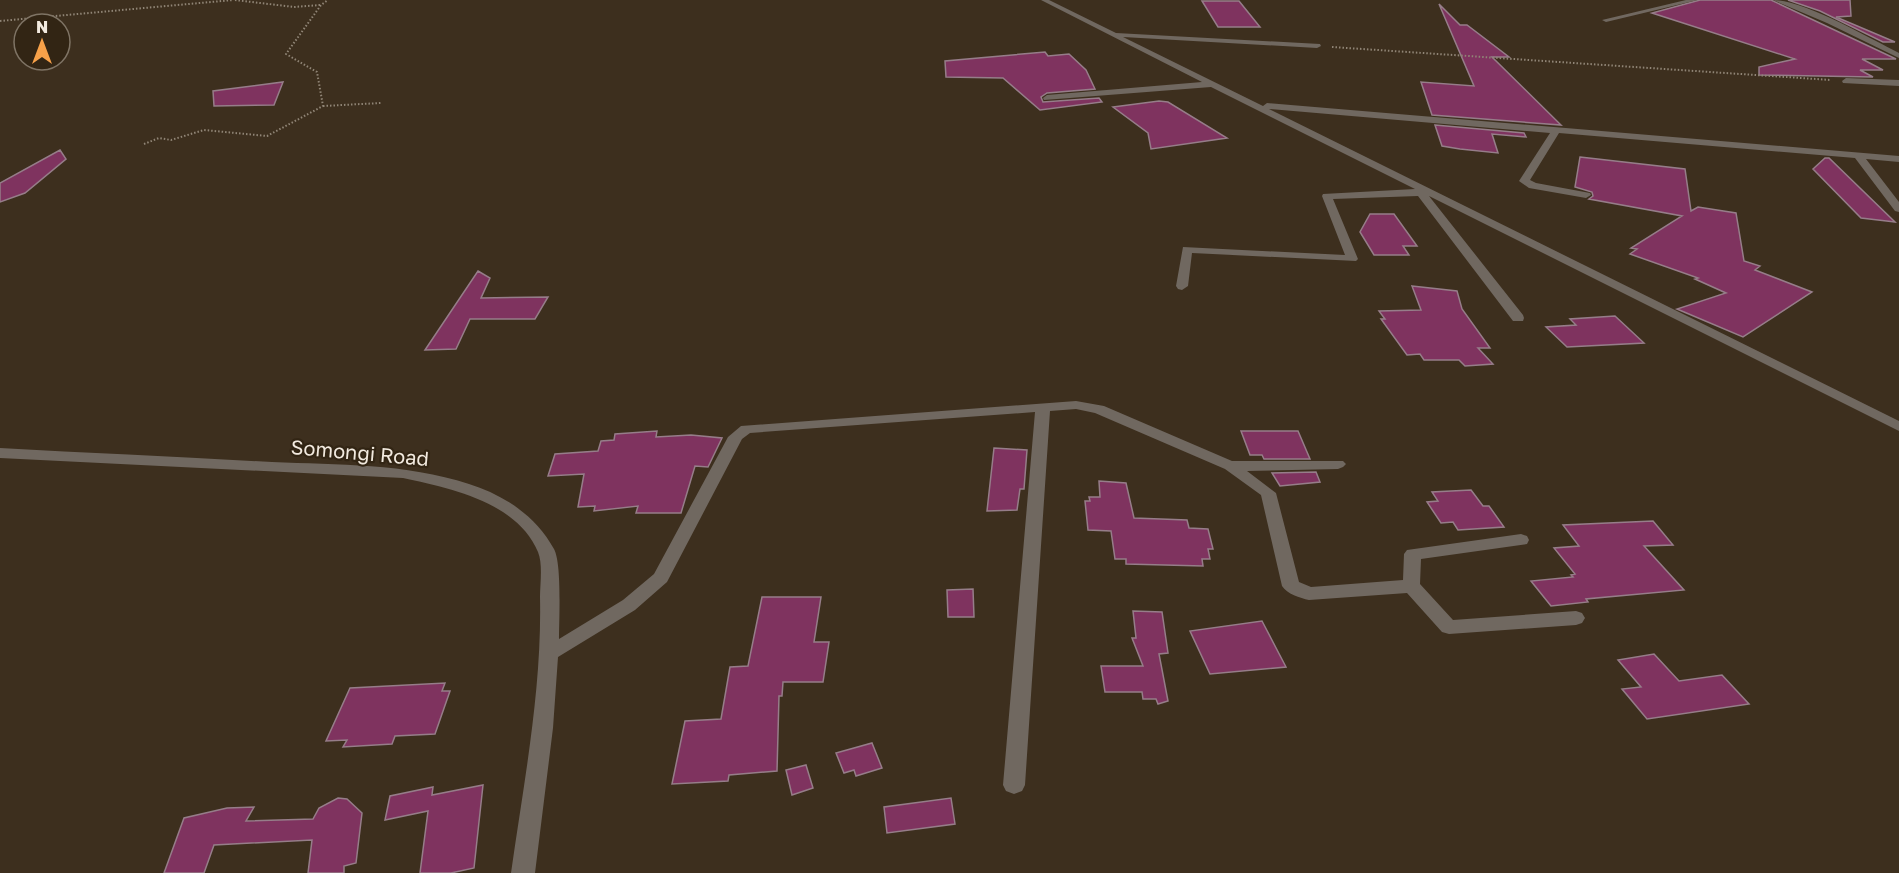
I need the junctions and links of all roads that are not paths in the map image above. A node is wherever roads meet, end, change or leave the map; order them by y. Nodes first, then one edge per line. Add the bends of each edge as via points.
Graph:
1 (1044, 0) edge
2 (1695, 0) edge
3 (1776, 0) edge
4 (1606, 20) dead end
5 (1113, 34) junction
6 (1317, 46) road end
7 (1899, 56) edge
8 (1846, 81) road end
9 (1899, 83) edge
10 (1213, 84) junction
11 (1047, 98) dead end
12 (1258, 106) junction
13 (1556, 130) junction
14 (1858, 155) junction
15 (1899, 159) edge
16 (1426, 192) junction
17 (1586, 195) dead end
18 (1899, 209) edge
19 (1182, 286) dead end
20 (1518, 318) dead end
21 (1043, 408) junction
22 (1899, 428) edge
23 (0, 453) edge
24 (1338, 464) dead end
25 (1230, 466) junction
26 (1521, 540) dead end
27 (1411, 586) junction
28 (1576, 618) dead end
29 (550, 653) junction
30 (1014, 785) dead end
31 (523, 873) edge

1 - 5 street
2 - 4 street
3 - 7 street via 1830,21
5 - 6 street
5 - 10 street
8 - 9 street
10 - 11 street
10 - 12 street
12 - 13 street
12 - 16 street
13 - 14 street
13 - 17 street via 1524,181
14 - 15 street
14 - 18 street
16 - 19 street via 1327,196 1352,259 1187,249
16 - 20 street
16 - 22 street
21 - 25 street via 1076,405 1099,409
21 - 29 street via 746,429 736,437 661,578 629,605
21 - 30 street
23 - 29 street, Somongi Road via 402,473 493,498 520,516 547,552
24 - 25 street
25 - 27 street via 1268,493 1291,586 1309,594
26 - 27 street via 1413,554
27 - 28 street via 1449,627
29 - 31 street, Somongi Road

